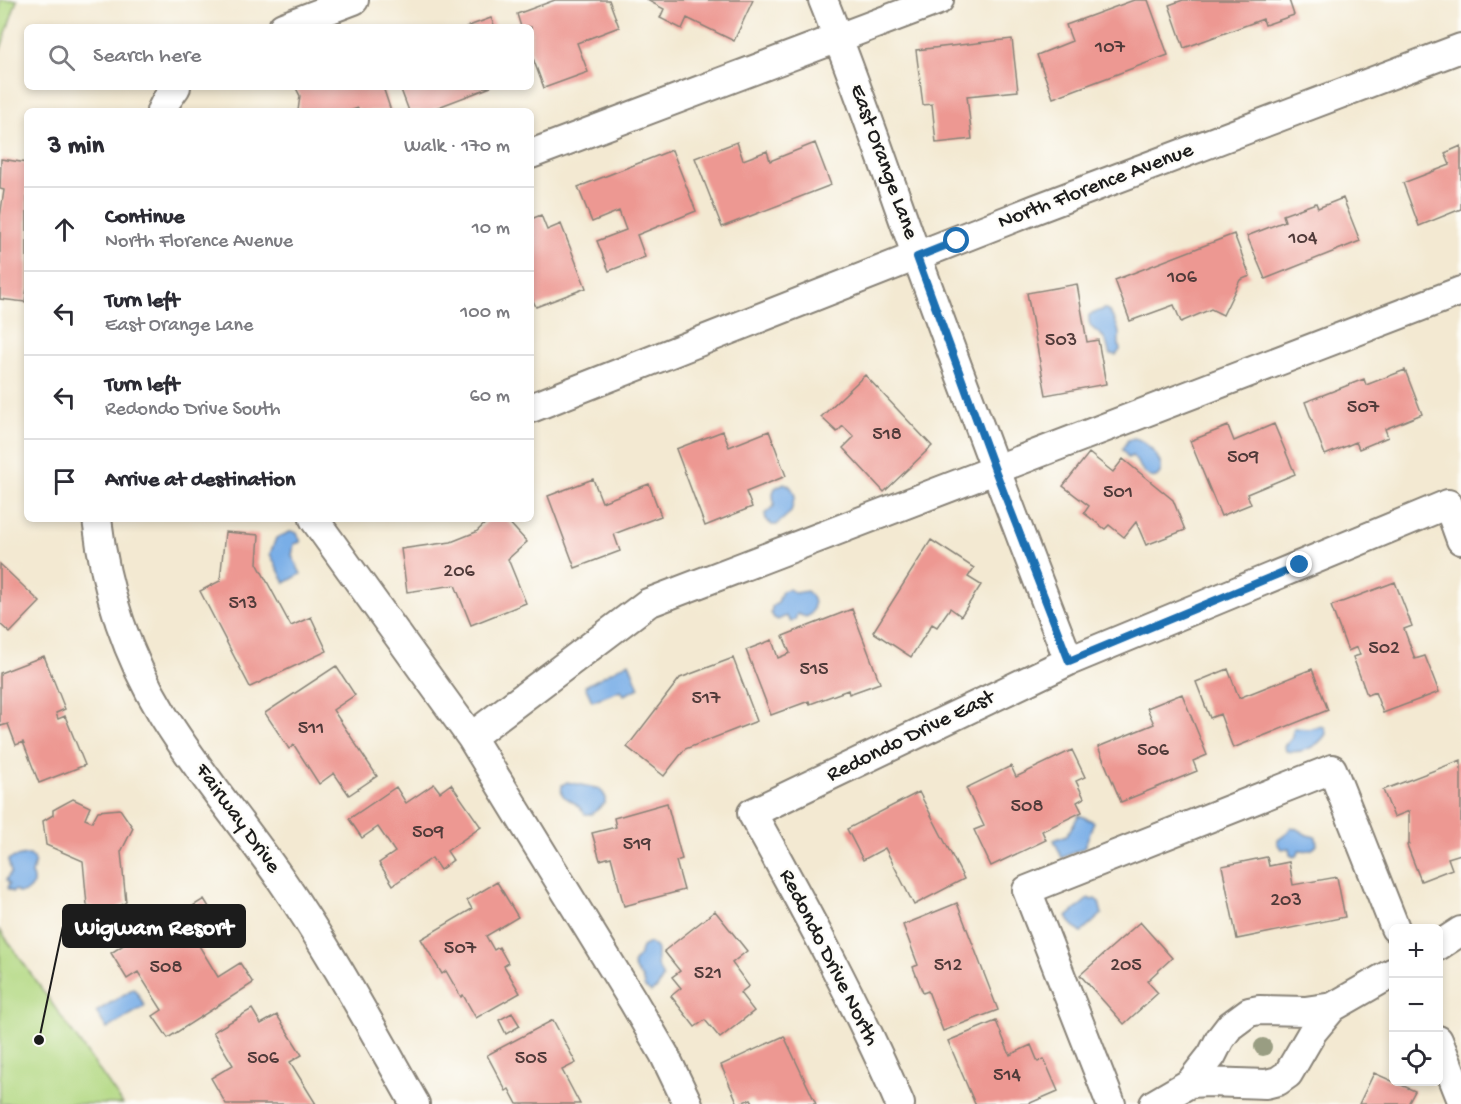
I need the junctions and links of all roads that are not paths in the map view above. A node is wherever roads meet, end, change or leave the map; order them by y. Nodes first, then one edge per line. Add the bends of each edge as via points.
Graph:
1 (354, 0) edge
2 (823, 0) edge
3 (939, 0) edge
4 (291, 24) edge
5 (839, 39) junction
6 (1461, 48) edge
7 (174, 90) edge
8 (162, 108) edge
9 (534, 153) edge
10 (917, 257) junction
11 (1461, 291) edge
12 (534, 407) edge
13 (995, 470) junction
14 (97, 522) edge
15 (316, 522) edge
16 (1461, 540) edge
17 (1069, 661) junction
18 (471, 737) junction
19 (752, 813) joint
20 (1393, 924) edge
21 (1461, 931) edge
22 (1443, 943) edge
23 (1389, 975) edge
24 (1333, 1007) junction
25 (1443, 1053) edge
26 (1190, 1083) junction
27 (1461, 1098) edge
28 (415, 1104) edge
29 (688, 1104) edge
30 (900, 1104) edge
31 (1111, 1104) edge
32 (1154, 1104) edge

1 - 4 street
2 - 5 street, East Orange Lane
3 - 5 street
5 - 9 street
5 - 10 street, East Orange Lane
6 - 10 street, North Florence Avenue
7 - 8 street
10 - 12 street, North Florence Avenue
10 - 13 street, East Orange Lane
11 - 13 street
13 - 17 street, East Orange Lane
13 - 18 street via 648,603
14 - 28 street, Fairway Drive via 104,565 126,641 163,714 280,879 346,982
15 - 18 street
16 - 17 street, Redondo Drive East via 1448,504
17 - 19 street, Redondo Drive East
18 - 29 street via 638,1009
19 - 30 street, Redondo Drive North via 843,983
20 - 31 street via 1332,769 1027,890
21 - 22 street
23 - 24 street
24 - 26 street via 1249,1012 1230,1026
24 - 26 street via 1313,1031 1288,1074 1278,1081
25 - 27 street
26 - 32 street

